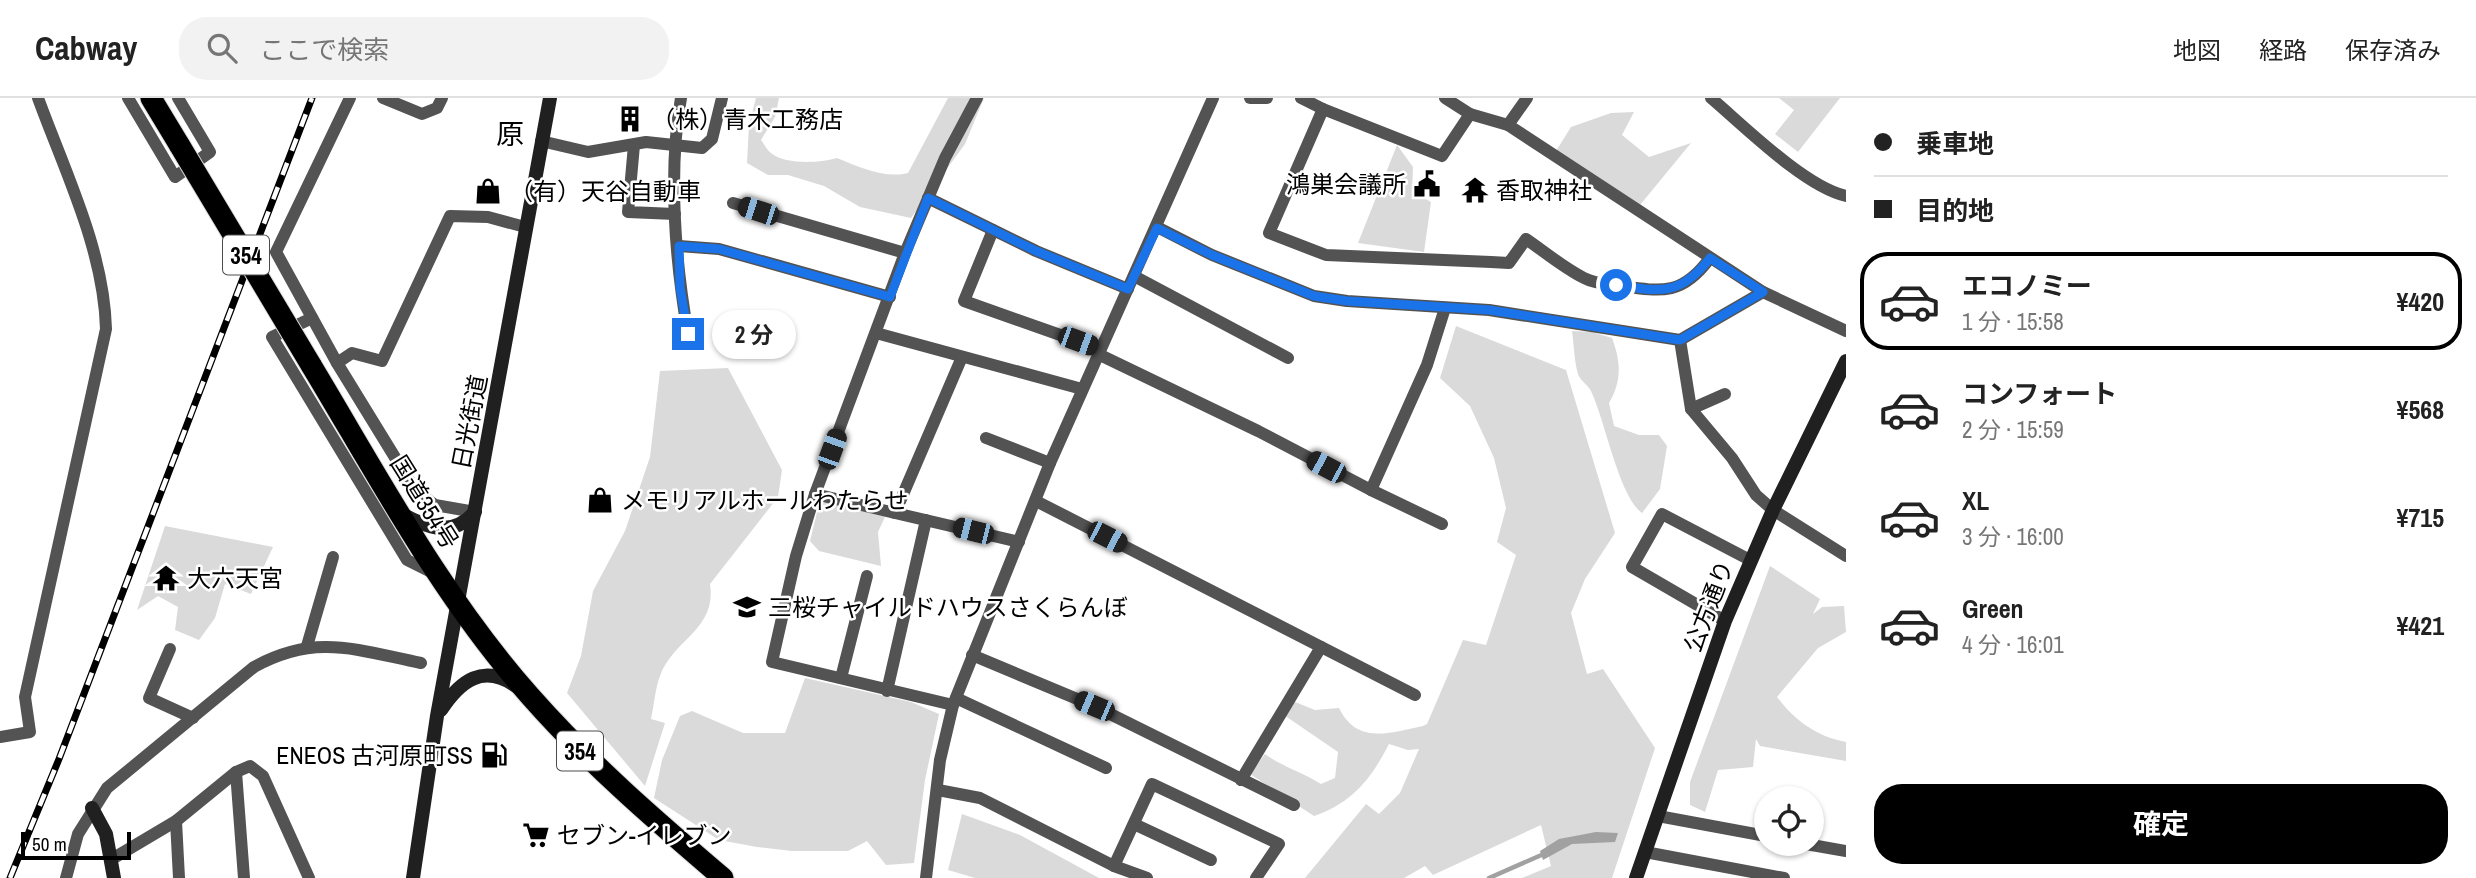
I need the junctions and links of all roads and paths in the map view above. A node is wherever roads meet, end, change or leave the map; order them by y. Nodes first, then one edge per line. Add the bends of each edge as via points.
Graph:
1 (38, 98) edge
2 (128, 98) edge
3 (151, 98) edge
4 (178, 98) edge
5 (350, 98) edge
6 (383, 98) edge
7 (442, 98) edge
8 (550, 98) edge
9 (681, 98) edge
10 (722, 98) edge
11 (977, 98) edge
12 (1213, 98) edge
13 (1250, 98) edge
14 (1267, 98) edge
15 (1301, 98) edge
16 (1445, 98) edge
17 (1527, 98) edge
18 (1711, 98) edge
19 (1324, 108) junction
20 (1470, 114) junction
21 (1508, 125) junction
22 (541, 141) junction
23 (634, 145) junction
24 (675, 146) junction
25 (1846, 196) edge
26 (928, 198) junction
27 (733, 202) dead end
28 (675, 214) junction
29 (526, 227) junction
30 (1157, 228) junction
31 (993, 230) junction
32 (679, 246) junction
33 (905, 253) junction
34 (1710, 258) junction
35 (1134, 276) junction
36 (1128, 289) junction
37 (1763, 292) junction
38 (890, 297) junction
39 (1445, 308) junction
40 (312, 318) junction
41 (1846, 331) edge
42 (876, 333) junction
43 (688, 334) dead end
44 (1680, 340) junction
45 (1099, 352) junction
46 (962, 357) junction
47 (1288, 358) dead end
48 (1846, 361) edge
49 (337, 363) junction
50 (1082, 389) junction
51 (1725, 394) dead end
52 (1691, 409) junction
53 (986, 438) dead end
54 (1049, 464) junction
55 (1371, 490) junction
56 (815, 494) junction
57 (1036, 501) junction
58 (1773, 510) junction
59 (399, 512) junction
60 (475, 512) junction
61 (895, 513) junction
62 (926, 520) junction
63 (1442, 524) dead end
64 (1019, 542) junction
65 (1846, 556) edge
66 (333, 557) dead end
67 (1750, 560) junction
68 (439, 575) junction
69 (867, 576) dead end
70 (458, 605) junction
71 (1725, 621) junction
72 (307, 646) junction
73 (1321, 647) junction
74 (170, 649) dead end
75 (972, 655) junction
76 (421, 663) dead end
77 (841, 678) junction
78 (887, 691) junction
79 (528, 695) junction
80 (1415, 695) dead end
81 (954, 702) junction
82 (437, 716) junction
83 (193, 718) junction
84 (0, 737) edge
85 (1106, 768) dead end
86 (236, 772) junction
87 (1241, 780) junction
88 (938, 790) junction
89 (1294, 805) dead end
90 (92, 808) junction
91 (1658, 816) junction
92 (176, 821) junction
93 (1134, 824) junction
94 (1754, 834) edge
95 (1824, 847) edge
96 (1846, 851) edge
97 (1645, 852) junction
98 (112, 859) junction
99 (1210, 860) dead end
100 (1114, 866) junction
101 (66, 878) edge
102 (114, 878) edge
103 (180, 878) edge
104 (244, 878) edge
105 (309, 878) edge
106 (413, 878) edge
107 (723, 878) edge
108 (926, 878) edge
109 (1147, 878) edge
110 (1255, 878) edge
111 (1636, 878) edge
112 (1784, 878) edge

1 - 84 street via 96,260 105,295 106,329 25,696 30,732
2 - 4 street via 175,177 210,152
3 - 59 highway, 国道354号 / 354, bridge
5 - 40 street via 276,252
6 - 7 street via 422,114 437,108
8 - 22 main road, 日光街道
9 - 24 street
10 - 24 street via 712,139 702,148
11 - 26 street
12 - 30 street
13 - 14 street
15 - 19 street
16 - 20 street
17 - 21 street
18 - 25 street via 1795,168
19 - 20 street via 1442,156
19 - 34 street via 1269,233 1326,255 1509,263 1526,239 1584,278 1654,291 1684,284
20 - 21 street
21 - 34 street
22 - 23 street via 588,152
22 - 29 main road, 日光街道
23 - 24 street
23 - 28 street via 628,212
24 - 28 street
26 - 31 street
26 - 33 street
27 - 33 street
28 - 32 street
29 - 49 street via 488,216 450,216 382,361 352,353
29 - 60 main road, 日光街道
30 - 35 street
30 - 39 street via 1314,296
31 - 36 street
31 - 45 street via 964,301
32 - 38 street via 719,249
32 - 43 street
33 - 38 street
34 - 37 street
35 - 36 street
35 - 47 street
36 - 45 street
37 - 41 street
37 - 44 street
38 - 42 street
39 - 44 street via 1489,310
39 - 55 street via 1427,365
40 - 49 street
40 - 68 street via 272,337 407,560
42 - 46 street
42 - 56 street
44 - 52 street
45 - 50 street
45 - 55 street
46 - 50 street
46 - 61 street
48 - 58 main road, 公方通り
49 - 60 street via 420,497 435,505
50 - 54 street
51 - 52 street
52 - 58 street via 1756,495
53 - 54 street
54 - 57 street
55 - 63 street
56 - 61 street
56 - 77 street via 772,662
57 - 64 street
57 - 73 street
58 - 65 street
58 - 67 main road, 公方通り
59 - 60 main road via 442,529 458,526
59 - 68 highway, 国道354号 / 354
60 - 70 main road, 日光街道
61 - 62 street
62 - 64 street
62 - 78 street
64 - 75 street
66 - 72 street
67 - 71 main road, 公方通り
67 - 71 street via 1662,514 1632,567
68 - 70 highway, 国道354号 / 354
69 - 77 street
70 - 79 highway, 国道354号 / 354
70 - 82 main road, 日光街道
71 - 91 main road, 公方通り
72 - 76 street via 326,645
72 - 83 street via 254,667
73 - 80 street
73 - 87 street
74 - 83 street via 149,698
75 - 81 street
75 - 87 street via 1094,706
77 - 78 street
78 - 81 street
79 - 82 main road via 507,680 479,677 458,687
79 - 107 highway, 国道354号 / 354 via 617,787
81 - 85 street
81 - 88 street
82 - 106 main road, 日光街道
83 - 90 street via 107,788
86 - 92 street
86 - 104 street
86 - 105 street via 250,766 263,776
87 - 89 street
88 - 100 street via 980,798
88 - 108 street
90 - 98 main road via 106,834
90 - 101 street via 71,851
91 - 94 street
91 - 97 main road, 公方通り
92 - 98 street
92 - 103 street
93 - 99 street
93 - 100 street
93 - 110 street via 1152,784 1279,844
95 - 96 street
97 - 111 main road, 公方通り
97 - 112 street
98 - 102 main road
100 - 109 street

